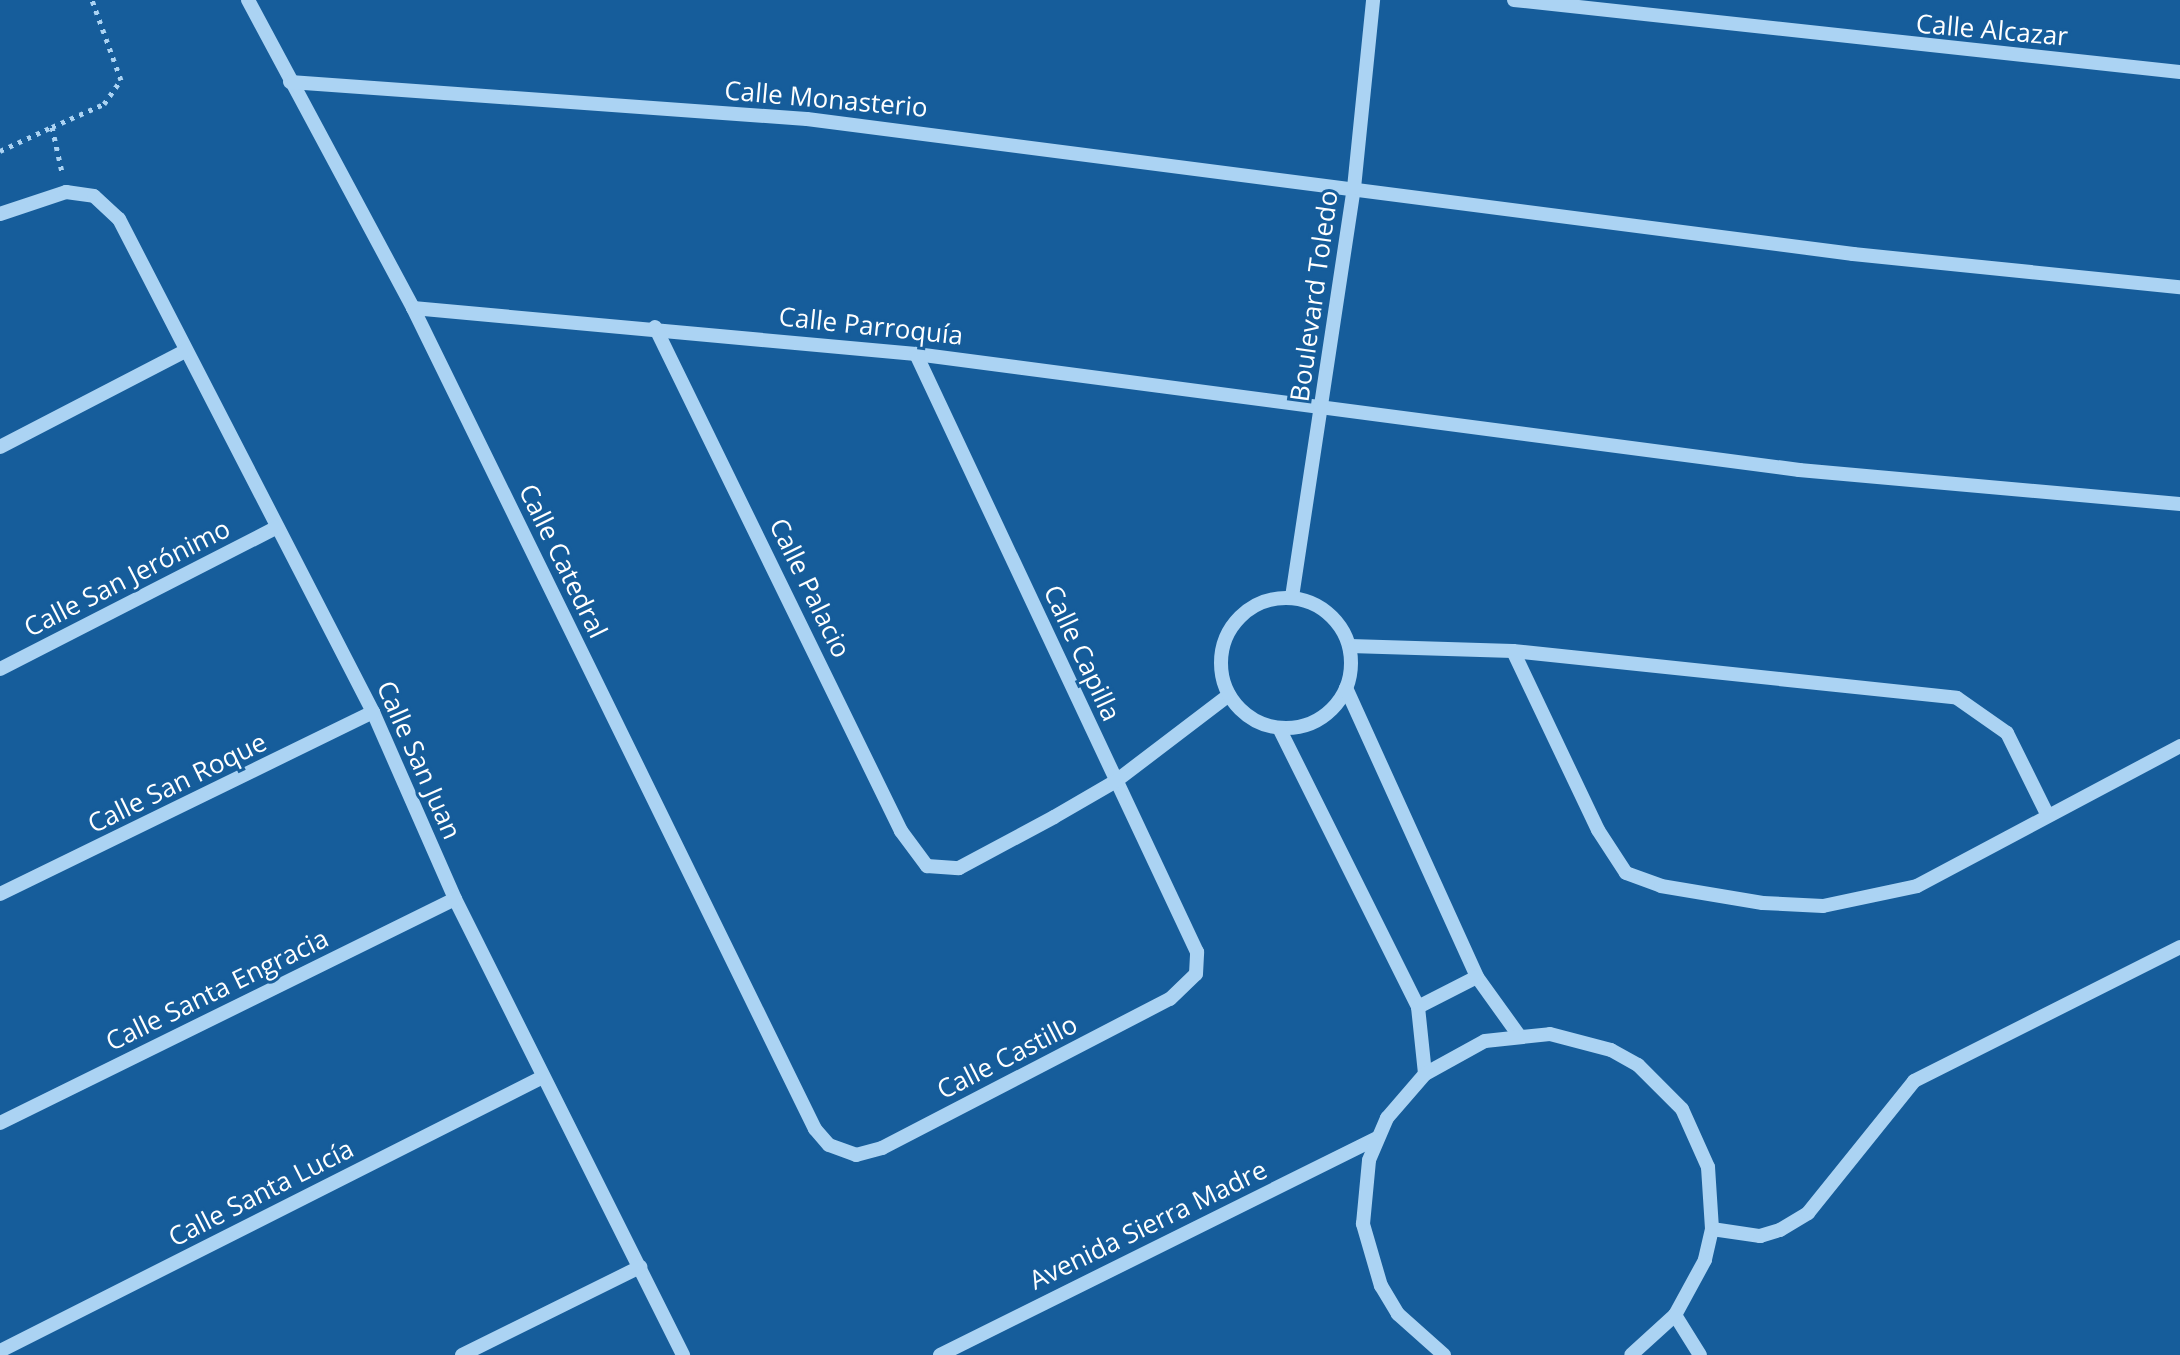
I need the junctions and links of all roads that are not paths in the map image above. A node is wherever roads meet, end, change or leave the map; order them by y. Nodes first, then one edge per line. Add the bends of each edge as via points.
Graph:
1 (248, 0) edge
2 (1373, 0) edge
3 (1514, 0) edge
4 (2180, 72) edge
5 (290, 82) junction
6 (1354, 188) junction
7 (0, 214) edge
8 (2180, 287) edge
9 (413, 308) junction
10 (655, 327) junction
11 (185, 351) junction
12 (916, 354) junction
13 (1321, 411) junction
14 (0, 447) edge
15 (2180, 504) edge
16 (276, 528) junction
17 (1292, 597) junction
18 (1350, 646) junction
19 (1513, 651) junction
20 (0, 669) edge
21 (1346, 688) junction
22 (1229, 695) junction
23 (373, 712) junction
24 (1279, 728) junction
25 (2180, 746) edge
26 (1116, 781) junction
27 (2046, 812) junction
28 (0, 894) edge
29 (455, 899) junction
30 (2180, 947) edge
31 (1196, 974) joint
32 (1477, 977) junction
33 (1418, 1007) junction
34 (1518, 1034) junction
35 (1425, 1074) junction
36 (543, 1077) junction
37 (0, 1123) edge
38 (1377, 1138) junction
39 (829, 1145) joint
40 (1712, 1229) junction
41 (640, 1267) junction
42 (1675, 1315) junction
43 (0, 1351) edge
44 (462, 1355) edge
45 (683, 1355) edge
46 (940, 1355) edge
47 (1444, 1355) edge
48 (1631, 1355) edge
49 (1700, 1355) edge

1 - 5 street, Calle Catedral
2 - 6 street, Boulevard Toledo
3 - 4 street, Calle Alcazar
5 - 6 street, Calle Monasterio via 807,119
5 - 9 street, Calle Catedral
6 - 8 street, Calle Monasterio via 1853,254
6 - 13 street, Boulevard Toledo
7 - 11 street, Calle San Juan via 66,192 94,196 119,219
9 - 10 street, Calle Parroquía
9 - 39 street, Calle Catedral
10 - 12 street, Calle Parroquía
10 - 26 street, Calle Palacio via 901,831 927,866 959,868
11 - 14 street
11 - 16 street, Calle San Juan
12 - 13 street, Calle Parroquía
12 - 26 street, Calle Capilla
13 - 15 street, Calle Parroquía via 1799,470
13 - 17 street, Boulevard Toledo
16 - 20 street, Calle San Jerónimo
16 - 23 street, Calle San Juan
17 - 18 street via 1329,613
17 - 22 street via 1253,606 1226,636 1221,676
18 - 19 street
18 - 21 street
19 - 27 street via 1957,698 2007,733
19 - 27 street via 1598,830 1626,873 1661,886 1763,903 1873,899 1917,886
21 - 24 street via 1320,719
21 - 32 street
22 - 24 street via 1242,711
22 - 26 street
23 - 28 street, Calle San Roque
23 - 29 street, Calle San Juan
24 - 33 street
25 - 27 street
26 - 31 street, Calle Capilla via 1197,952
29 - 36 street, Calle San Juan
29 - 37 street, Calle Santa Engracia
30 - 40 street via 1914,1081 1799,1219 1760,1236
31 - 39 street, Calle Castillo via 1170,999 882,1148 856,1155
32 - 33 street
32 - 34 street
33 - 35 street
34 - 35 street via 1485,1041
34 - 40 street via 1550,1034 1611,1050 1662,1086 1682,1109 1708,1167
35 - 38 street
36 - 41 street, Calle San Juan
36 - 43 street, Calle Santa Lucía
38 - 46 street, Avenida Sierra Madre
38 - 47 street via 1363,1192 1369,1256 1398,1314
40 - 42 street via 1693,1289
41 - 44 street
41 - 45 street, Calle San Juan
42 - 48 street
42 - 49 street

